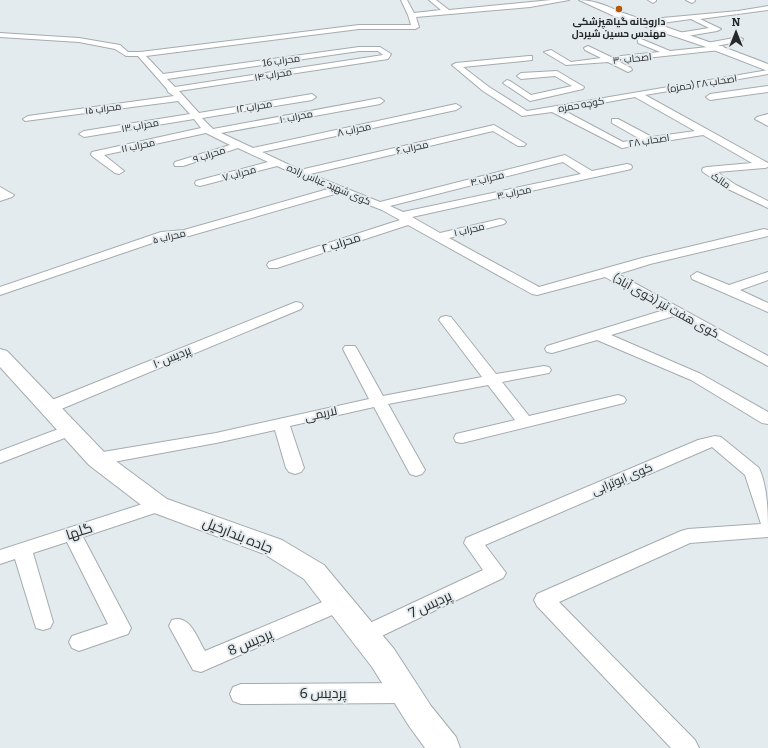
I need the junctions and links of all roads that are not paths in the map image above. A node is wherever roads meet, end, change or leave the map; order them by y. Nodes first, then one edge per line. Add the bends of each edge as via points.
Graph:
1 (404, 0) edge
2 (432, 0) edge
3 (566, 0) edge
4 (584, 0) edge
5 (768, 8) edge
6 (759, 10) junction
7 (447, 12) junction
8 (742, 13) junction
9 (412, 15) junction
10 (690, 16) junction
11 (768, 16) edge
12 (750, 20) dead end
13 (647, 23) junction
14 (682, 35) junction
15 (0, 36) edge
16 (739, 39) dead end
17 (641, 41) dead end
18 (715, 47) junction
19 (588, 48) dead end
20 (548, 52) dead end
21 (140, 54) junction
22 (669, 54) junction
23 (529, 58) dead end
24 (375, 59) joint
25 (612, 60) junction
26 (278, 61) junction
27 (768, 68) edge
28 (628, 70) dead end
29 (288, 72) junction
30 (768, 72) edge
31 (521, 76) dead end
32 (160, 77) junction
33 (507, 83) dead end
34 (768, 88) edge
35 (572, 89) junction
36 (175, 94) junction
37 (637, 94) junction
38 (312, 97) dead end
39 (710, 97) dead end
40 (380, 100) dead end
41 (592, 102) junction
42 (456, 107) dead end
43 (554, 109) junction
44 (196, 115) junction
45 (768, 117) edge
46 (28, 119) dead end
47 (615, 121) dead end
48 (768, 123) edge
49 (209, 131) junction
50 (704, 132) junction
51 (84, 134) dead end
52 (649, 140) junction
53 (521, 144) dead end
54 (239, 145) junction
55 (659, 145) dead end
56 (252, 151) junction
57 (278, 163) junction
58 (179, 164) dead end
59 (765, 165) edge
60 (627, 167) dead end
61 (119, 171) dead end
62 (299, 173) junction
63 (590, 175) junction
64 (200, 183) dead end
65 (339, 189) junction
66 (0, 190) edge
67 (0, 198) edge
68 (380, 205) junction
69 (768, 205) edge
70 (405, 219) junction
71 (500, 222) dead end
72 (764, 233) dead end
73 (438, 237) junction
74 (273, 265) dead end
75 (606, 274) junction
76 (697, 276) dead end
77 (768, 276) edge
78 (728, 290) junction
79 (0, 291) edge
80 (537, 292) joint
81 (296, 306) dead end
82 (768, 308) edge
83 (676, 311) junction
84 (446, 320) dead end
85 (598, 335) junction
86 (350, 349) dead end
87 (552, 349) dead end
88 (0, 355) edge
89 (768, 362) edge
90 (544, 370) dead end
91 (494, 381) junction
92 (618, 400) dead end
93 (380, 401) junction
94 (48, 408) junction
95 (768, 419) edge
96 (525, 422) junction
97 (280, 423) junction
98 (69, 430) junction
99 (462, 438) dead end
100 (0, 457) edge
101 (97, 459) junction
102 (295, 468) dead end
103 (416, 470) dead end
104 (158, 505) junction
105 (768, 520) edge
106 (768, 530) edge
107 (72, 533) junction
108 (22, 549) junction
109 (0, 557) edge
110 (496, 574) joint
111 (339, 603) junction
112 (43, 622) dead end
113 (179, 626) dead end
114 (364, 634) junction
115 (79, 642) dead end
116 (405, 693) junction
117 (241, 694) dead end
118 (444, 748) edge
119 (687, 748) edge

1 - 9 street
2 - 7 street
3 - 7 street
4 - 13 main road
5 - 6 street
6 - 8 street
6 - 11 street
7 - 9 street
8 - 10 street
8 - 12 street
9 - 21 street via 415,27 359,27
10 - 13 street
10 - 14 street via 717,29
13 - 14 main road
14 - 18 main road
15 - 21 street via 79,40 117,47 126,54
16 - 18 street, اصحاب ۳۰
17 - 22 street
18 - 22 street, اصحاب ۳۰
18 - 27 main road
19 - 25 street
20 - 25 street, اصحاب ۳۰ via 568,64
21 - 32 street, کوی شهید عباس زاده
22 - 25 street, اصحاب ۳۰
23 - 43 street, کوچه حمزه via 456,65 486,89 525,114
24 - 26 street, محراب 16 via 387,54 380,49 368,48
24 - 29 street, محراب ۱۴
25 - 28 street
26 - 29 street
26 - 32 street, محراب 16
29 - 36 street, محراب ۱۴
30 - 37 street, اصحاب ۲۸ (حمزه)
31 - 35 street via 557,72 580,87
32 - 36 street, کوی شهید عباس زاده
33 - 35 street via 530,98
34 - 39 street
35 - 41 street
36 - 44 street, کوی شهید عباس زاده
36 - 46 street, محراب ۱۵
37 - 41 street, کوچه حمزه
37 - 50 street
38 - 44 street, محراب ۱۲
40 - 49 street, محراب ۱۰
41 - 43 street, کوچه حمزه
42 - 56 street, محراب ۸
43 - 52 street, اصحاب ۲۸ via 622,145
44 - 49 street, کوی شهید عباس زاده
44 - 51 street, محراب ۱۳
45 - 48 street via 760,118
47 - 52 street
49 - 54 street, کوی شهید عباس زاده
49 - 61 street, محراب ۱۱ via 96,154
50 - 52 street, اصحاب ۲۸
50 - 59 street
52 - 55 street
53 - 62 street, محراب ۶ via 494,128
54 - 56 street, کوی شهید عباس زاده
54 - 58 street, محراب ۹
56 - 57 street, کوی شهید عباس زاده
57 - 62 street, کوی شهید عباس زاده
57 - 64 street, محراب ۷
59 - 69 street, مالک via 707,170 732,187
60 - 63 street, محراب ۳
62 - 65 street, کوی شهید عباس زاده
63 - 68 street, محراب ۴ via 565,158
63 - 70 street, محراب ۳
65 - 68 street, کوی شهید عباس زاده
65 - 79 street, محراب ۵ via 185,233 165,235
66 - 67 street via 8,195
68 - 70 street, کوی شهید عباس زاده
70 - 73 street, کوی شهید عباس زاده
70 - 74 street, محراب ۲
71 - 73 street, محراب ۱
72 - 75 street
73 - 80 street, کوی شهید عباس زاده
75 - 80 street, کوی هفت تیر (خوی آباد)
75 - 83 street, کوی هفت تیر (خوی آباد)
76 - 78 street
77 - 78 street
78 - 82 street
81 - 94 street, پردیس ۱۰
83 - 85 street
83 - 89 street, کوی هفت تیر (خوی آباد)
84 - 91 street
85 - 87 street
85 - 95 street via 696,377
86 - 93 street
88 - 94 main road, جاده بندارخیل
90 - 91 street, لاریمی
91 - 93 street, لاریمی
91 - 96 street
92 - 96 street
93 - 97 street, لاریمی
93 - 103 street
94 - 98 main road, جاده بندارخیل
96 - 99 street
97 - 101 street, لاریمی via 216,438
97 - 102 street
98 - 100 street
98 - 101 main road, جاده بندارخیل
101 - 104 main road, جاده بندارخیل
104 - 107 street, گلها
104 - 111 main road, جاده بندارخیل via 273,547 314,572
105 - 110 street, کوی ابوترابی via 753,472 715,441 473,543
106 - 119 street via 688,536 544,600
107 - 108 street, گلها
107 - 115 street via 121,628
108 - 109 street, گلها
108 - 112 street
110 - 114 street, پردیس 7
111 - 113 street, پردیس 8 via 201,663
111 - 114 main road, جاده بندارخیل
114 - 116 main road, جاده بندارخیل
116 - 117 street, پردیس 6
116 - 118 main road, جاده بندارخیل

